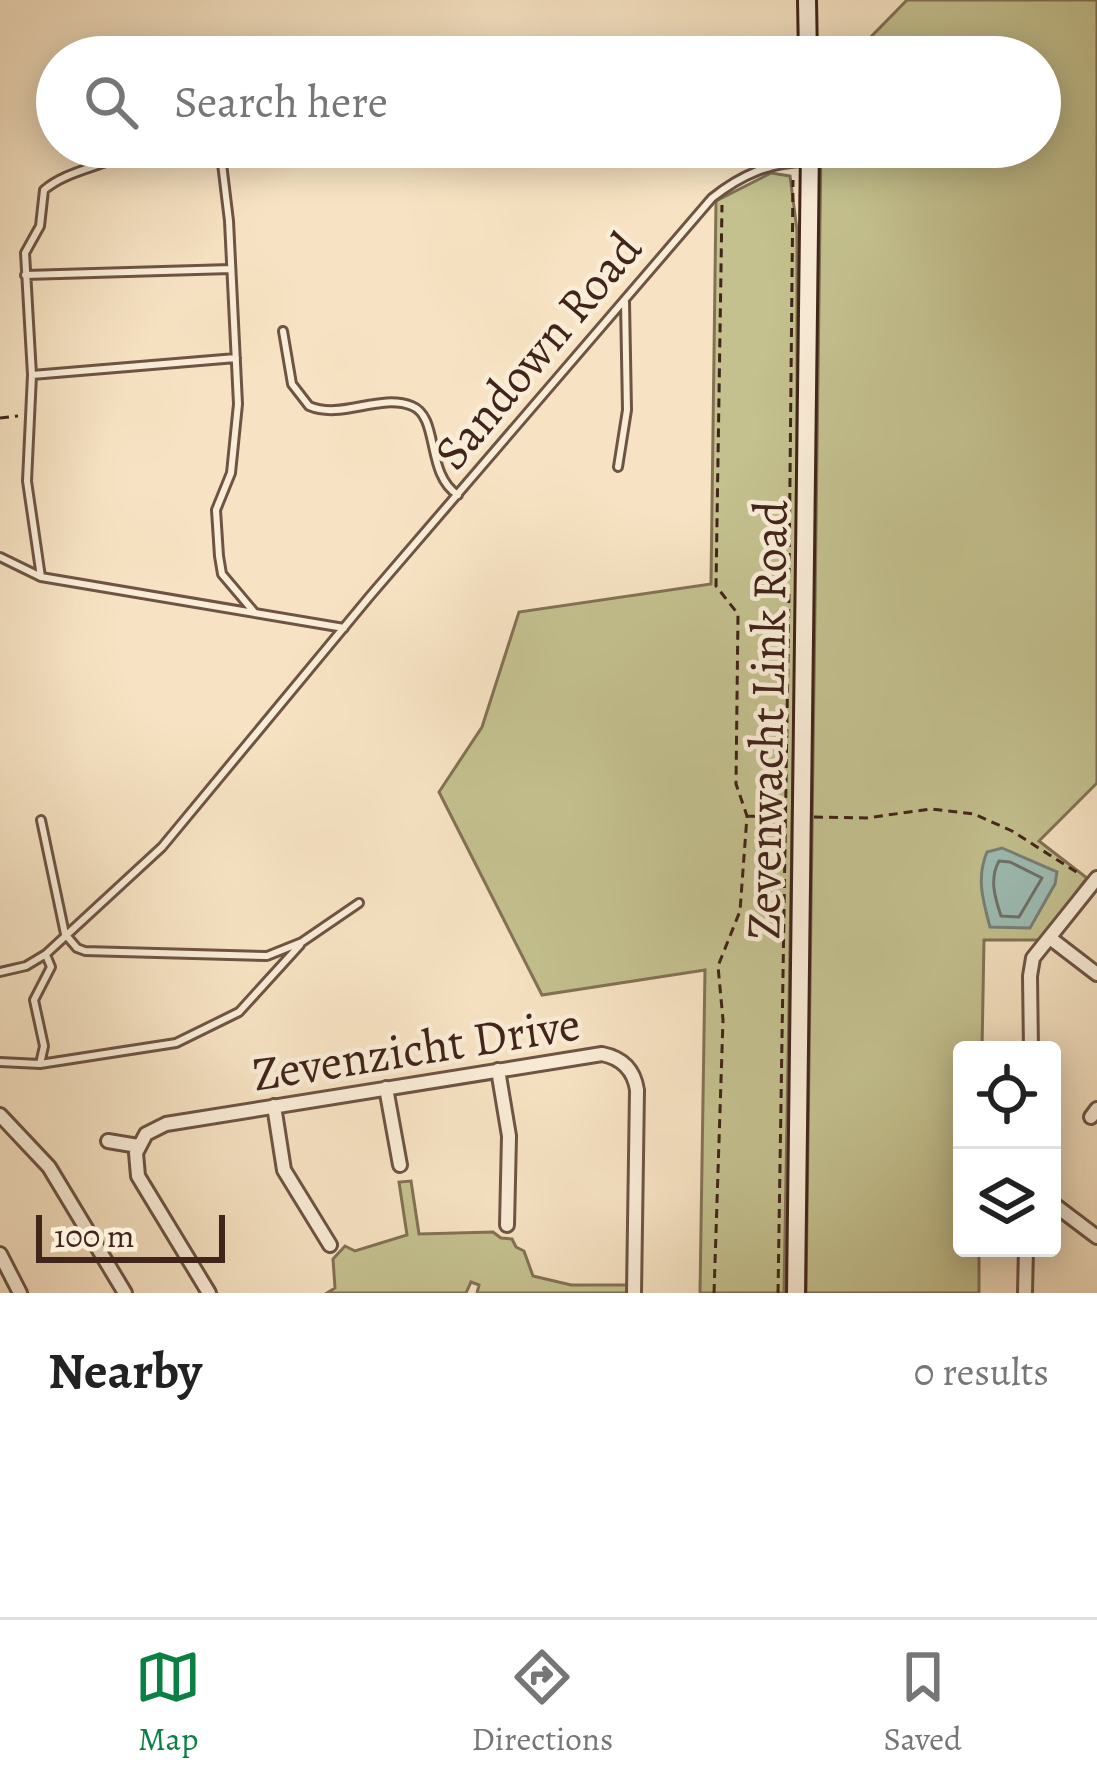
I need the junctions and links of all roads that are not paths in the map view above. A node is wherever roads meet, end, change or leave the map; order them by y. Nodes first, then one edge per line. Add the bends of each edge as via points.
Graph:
1 (807, 0) edge
2 (808, 36) edge
3 (94, 168) edge
4 (225, 168) edge
5 (764, 168) edge
6 (810, 168) edge
7 (232, 269) junction
8 (25, 275) junction
9 (625, 299) junction
10 (284, 331) dead end
11 (236, 358) junction
12 (32, 375) junction
13 (618, 467) dead end
14 (458, 495) junction
15 (0, 557) edge
16 (41, 577) junction
17 (255, 613) junction
18 (344, 628) junction
19 (41, 820) dead end
20 (1095, 880) edge
21 (359, 903) dead end
22 (65, 934) junction
23 (1050, 938) junction
24 (302, 942) junction
25 (46, 954) junction
26 (0, 972) edge
27 (1097, 974) edge
28 (1031, 1041) edge
29 (0, 1063) edge
30 (40, 1064) junction
31 (498, 1070) junction
32 (386, 1088) junction
33 (274, 1106) junction
34 (0, 1115) edge
35 (108, 1141) dead end
36 (138, 1146) junction
37 (400, 1165) dead end
38 (1061, 1210) edge
39 (507, 1225) dead end
40 (1097, 1238) edge
41 (330, 1245) dead end
42 (0, 1254) edge
43 (1026, 1257) edge
44 (20, 1293) edge
45 (125, 1293) edge
46 (209, 1293) edge
47 (634, 1293) edge
48 (796, 1293) edge
49 (1025, 1293) edge

1 - 2 street
3 - 8 lane via 44,190
4 - 7 lane
5 - 9 lane, Sandown Road via 720,191
6 - 48 street, Zevenwacht Link Road
7 - 8 lane
7 - 11 lane
8 - 12 lane
9 - 13 lane via 627,410
9 - 14 lane, Sandown Road
10 - 14 lane via 301,399 319,410 397,403 420,410 439,473
11 - 12 lane
11 - 17 lane via 234,455 216,510 219,556 222,574
12 - 16 lane via 27,481
14 - 18 lane, Sandown Road
15 - 16 lane
16 - 17 lane
17 - 18 lane
18 - 22 lane, Sandown Road via 163,848
19 - 22 lane
20 - 23 street
21 - 24 lane
22 - 24 lane via 99,954 252,957
22 - 25 lane, Sandown Road
23 - 27 street
23 - 28 street via 1030,966
24 - 30 lane via 239,1012 176,1043
25 - 26 lane
25 - 30 lane via 51,967 34,1000
29 - 30 lane
31 - 32 street, Zevenzicht Drive
31 - 39 street via 509,1136
31 - 47 street, Zevenzicht Drive via 602,1054 629,1069 637,1090
32 - 33 street, Zevenzicht Drive
32 - 37 street
33 - 36 street, Zevenzicht Drive via 166,1124
33 - 41 street via 284,1170
34 - 45 street via 49,1167
35 - 36 street
36 - 46 street via 138,1176
38 - 40 street
42 - 44 street
43 - 49 street

